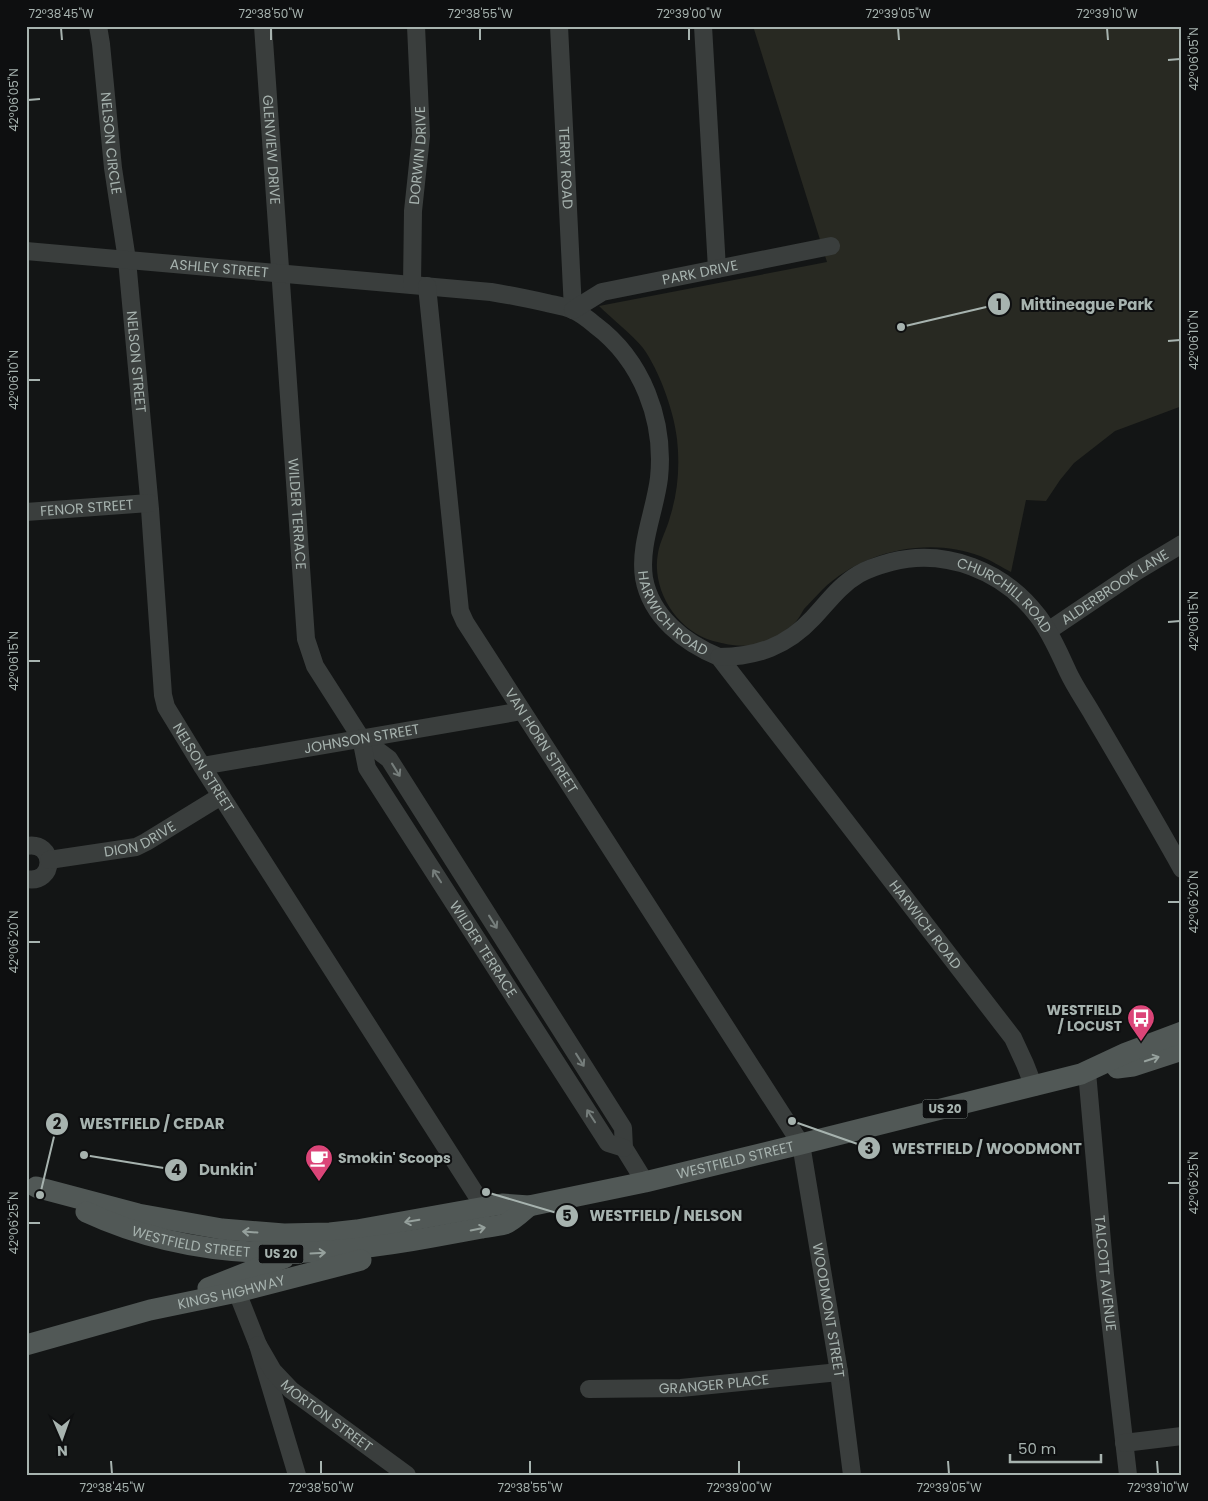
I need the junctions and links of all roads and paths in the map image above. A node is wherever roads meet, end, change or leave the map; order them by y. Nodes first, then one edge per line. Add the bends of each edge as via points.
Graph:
1 (98, 26) edge
2 (264, 26) edge
3 (416, 26) edge
4 (559, 26) edge
5 (704, 26) edge
6 (831, 246) dead end
7 (26, 251) edge
8 (126, 260) junction
9 (717, 269) junction
10 (282, 274) junction
11 (420, 285) junction
12 (573, 310) junction
13 (149, 503) junction
14 (26, 512) edge
15 (1182, 544) edge
16 (1048, 631) junction
17 (719, 657) junction
18 (522, 711) junction
19 (361, 738) junction
20 (202, 766) junction
21 (222, 796) junction
22 (26, 846) edge
23 (49, 860) junction
24 (1182, 868) edge
25 (26, 878) edge
26 (467, 882) junction
27 (449, 895) junction
28 (549, 1012) junction
29 (530, 1022) junction
30 (1182, 1032) edge
31 (1182, 1050) edge
32 (1087, 1072) junction
33 (1034, 1087) junction
34 (801, 1144) junction
35 (624, 1148) junction
36 (645, 1182) junction
37 (31, 1185) edge
38 (529, 1206) junction
39 (484, 1207) junction
40 (176, 1241) junction
41 (398, 1244) junction
42 (294, 1254) junction
43 (233, 1286) junction
44 (26, 1345) edge
45 (258, 1345) junction
46 (839, 1372) junction
47 (589, 1388) dead end
48 (1182, 1436) edge
49 (1124, 1443) junction
50 (298, 1475) edge
51 (407, 1475) edge
52 (852, 1475) edge
53 (1128, 1475) edge

1 - 8 street, NELSON CIRCLE
2 - 10 street, GLENVIEW DRIVE
3 - 11 street, DORWIN DRIVE via 421,136 412,226
4 - 12 street, TERRY ROAD
5 - 9 street
6 - 9 street, PARK DRIVE
7 - 8 street, ASHLEY STREET
8 - 10 street, ASHLEY STREET
8 - 13 street, NELSON STREET
9 - 12 street, PARK DRIVE via 602,292
10 - 11 street, ASHLEY STREET
10 - 19 street, WILDER TERRACE via 306,639 314,666
11 - 12 street, HARWICH ROAD via 513,296
11 - 18 street, VAN HORN STREET via 458,606
12 - 17 street, HARWICH ROAD via 616,343 636,372 653,409 660,463 657,494 644,552 644,580 649,594 673,629 699,648
13 - 14 street, FENOR STREET
13 - 20 street, NELSON STREET via 164,702
15 - 16 street, ALDERBROOK LANE
16 - 17 street, CHURCHILL ROAD via 1029,605 1001,582 964,563 926,557 897,560 861,573 839,589 812,619 778,646 759,654
16 - 24 street, CHURCHILL ROAD via 1069,674
17 - 33 street, HARWICH ROAD via 1013,1038
18 - 19 street, JOHNSON STREET
18 - 34 street, VAN HORN STREET
19 - 20 street, JOHNSON STREET
19 -> 26 street, WILDER TERRACE via 389,759
27 -> 19 street, WILDER TERRACE via 367,768
20 - 21 street, NELSON STREET
21 - 23 street, DION DRIVE via 136,846
21 - 39 street, NELSON STREET
22 - 23 street via 39,847
23 - 25 street via 43,876
26 - 27 street
26 -> 28 street, WILDER TERRACE
27 - 29 street, WILDER TERRACE
28 - 29 street
28 -> 35 street, WILDER TERRACE via 623,1128
35 -> 29 street, WILDER TERRACE via 608,1143
30 - 32 main road, WESTFIELD STREET / US 20
32 -> 31 main road, WESTFIELD STREET / US 20 via 1133,1066
32 - 33 main road, WESTFIELD STREET / US 20
32 - 49 street, TALCOTT AVENUE via 1104,1275
33 - 34 main road, WESTFIELD STREET / US 20
34 - 36 main road, WESTFIELD STREET / US 20
34 - 46 street, WOODMONT STREET
35 - 36 street, WILDER TERRACE
36 - 38 main road, WESTFIELD STREET / US 20
39 -> 37 main road, WESTFIELD STREET / US 20 via 357,1230 315,1234 261,1233 159,1219
37 - 40 main road, WESTFIELD STREET / US 20 via 110,1223
38 - 39 main road, WESTFIELD STREET / US 20 via 502,1204
41 -> 38 main road, WESTFIELD STREET / US 20 via 506,1224
40 - 42 main road, WESTFIELD STREET / US 20 via 241,1252
40 - 43 main road via 217,1266
42 -> 41 main road, WESTFIELD STREET / US 20
41 - 43 main road, KINGS HIGHWAY via 363,1259
42 - 43 main road, KINGS HIGHWAY
43 - 44 main road, KINGS HIGHWAY
43 - 45 street
45 - 50 street
45 - 51 street, MORTON STREET via 273,1371 292,1390
46 - 47 street, GRANGER PLACE via 681,1388
46 - 52 street, WOODMONT STREET
48 - 49 street
49 - 53 street, TALCOTT AVENUE

